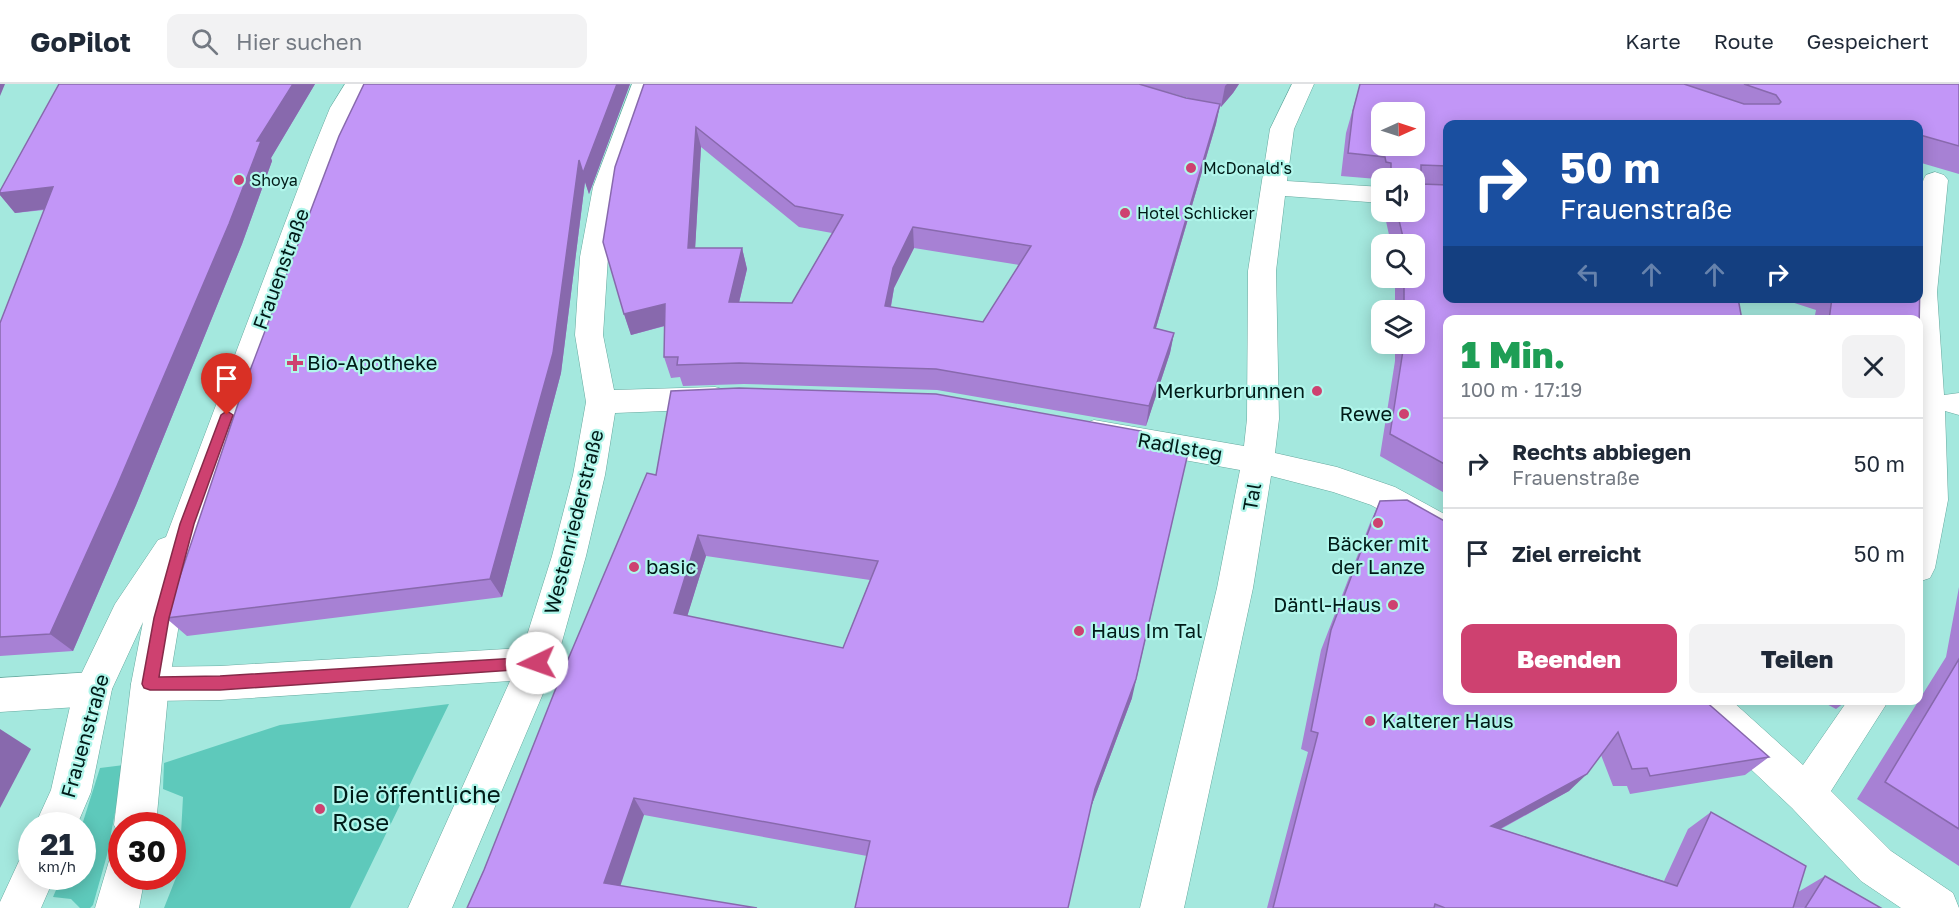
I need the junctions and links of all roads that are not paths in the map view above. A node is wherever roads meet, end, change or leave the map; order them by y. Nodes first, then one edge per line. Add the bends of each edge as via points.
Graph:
1 (356, 84) edge
2 (643, 84) edge
3 (1303, 84) edge
4 (1938, 180) edge
5 (1272, 188) junction
6 (1371, 194) edge
7 (1923, 278) edge
8 (1923, 317) edge
9 (744, 396) edge
10 (601, 402) junction
11 (1062, 426) edge
12 (1258, 461) junction
13 (187, 524) junction
14 (1443, 529) edge
15 (1923, 542) edge
16 (537, 663) junction
17 (150, 684) junction
18 (93, 690) junction
19 (0, 695) edge
20 (1708, 705) edge
21 (1867, 705) edge
22 (1806, 794) junction
23 (62, 812) edge
24 (136, 812) edge
25 (27, 890) edge
26 (121, 890) edge
27 (19, 908) edge
28 (117, 908) edge
29 (430, 908) edge
30 (1162, 908) edge
31 (1938, 908) edge

1 - 13 street, Frauenstraße via 322,157
2 - 10 street, Westenriederstraße via 606,187 594,257 589,335
3 - 5 street, Tal via 1282,129
4 - 7 street
5 - 6 street
5 - 12 street, Tal via 1262,271 1263,419
8 - 15 street via 1931,500
9 - 10 street
10 - 16 street, Westenriederstraße via 589,475
11 - 12 street, Radlsteg
12 - 14 street, Radlsteg via 1337,480 1383,496
12 - 30 street, Tal via 1235,588
13 - 17 street, Frauenstraße via 162,618
13 - 18 street, Frauenstraße via 128,615
16 - 17 street
16 - 29 street, Westenriederstraße
17 - 24 street, Frauenstraße
18 - 19 street
18 - 23 street, Frauenstraße via 71,792
20 - 22 street
21 - 22 street
22 - 31 street via 1876,866
25 - 27 street
26 - 28 street

